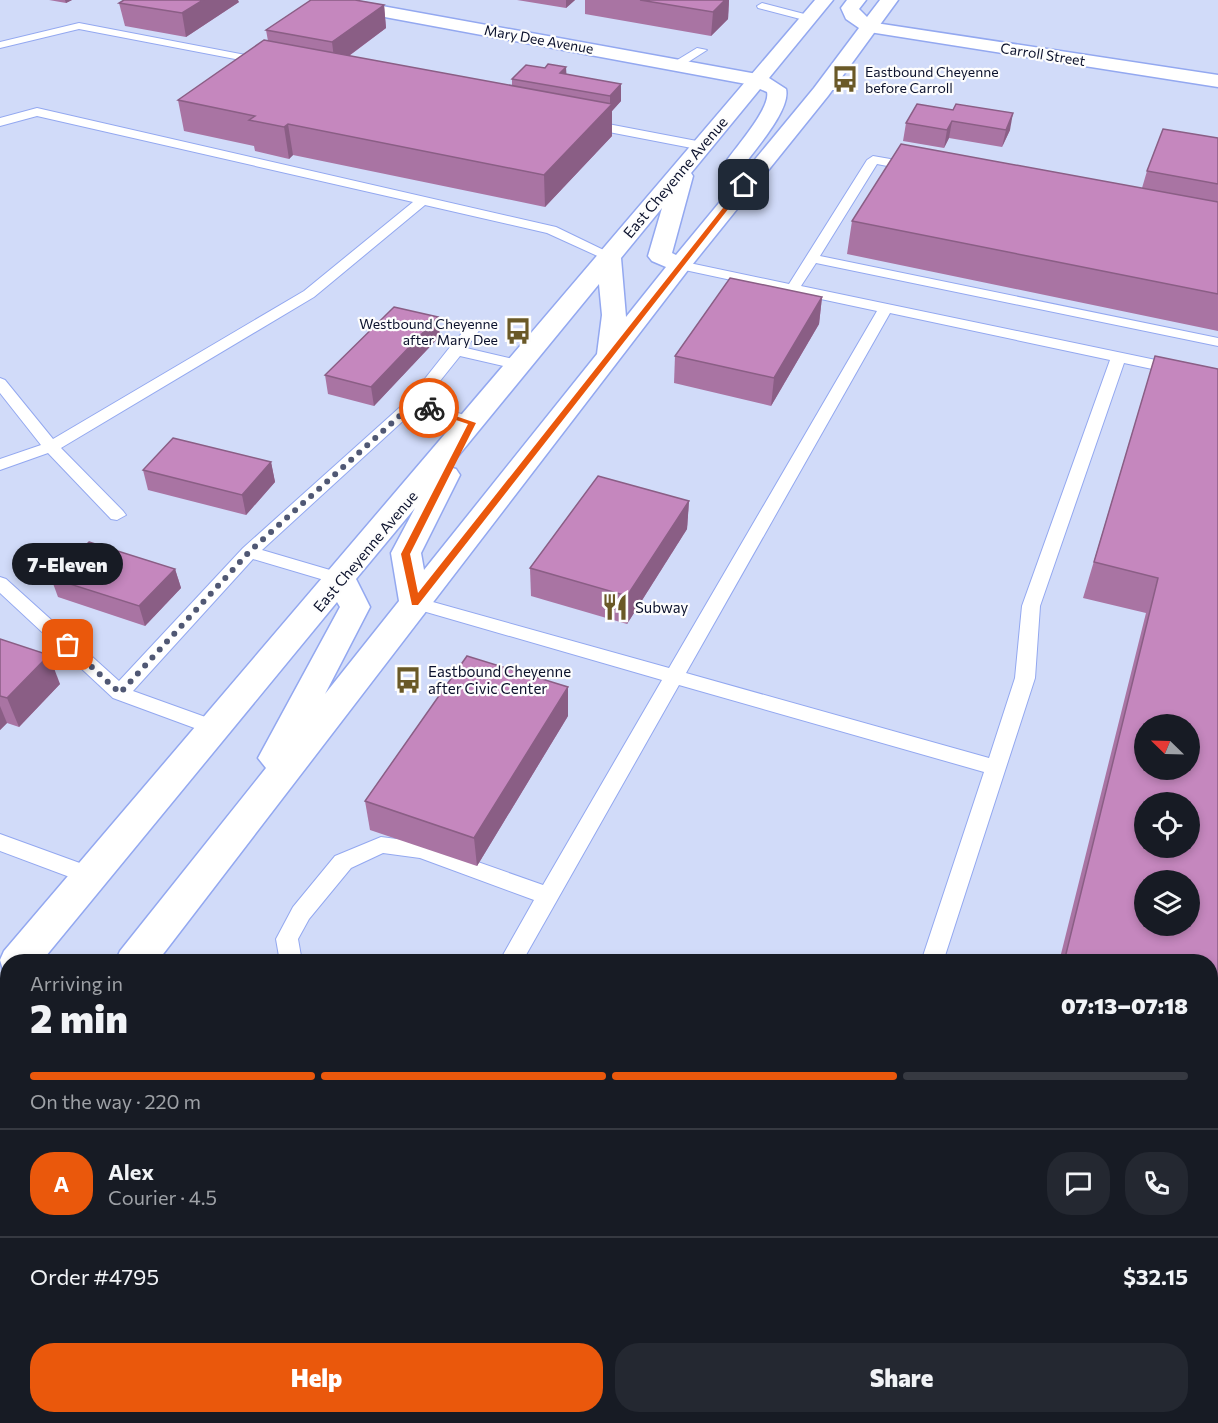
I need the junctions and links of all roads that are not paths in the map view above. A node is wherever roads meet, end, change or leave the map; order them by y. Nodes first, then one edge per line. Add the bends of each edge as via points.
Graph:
1 (320, 0) edge
2 (857, 0) edge
3 (889, 0) edge
4 (762, 6) dead end
5 (816, 9) edge
6 (868, 27) junction
7 (0, 45) edge
8 (701, 50) dead end
9 (278, 64) edge
10 (678, 64) junction
11 (757, 80) junction
12 (1218, 81) edge
13 (570, 120) edge
14 (0, 122) edge
15 (702, 146) junction
16 (683, 169) junction
17 (931, 170) edge
18 (744, 185) junction
19 (422, 201) junction
20 (609, 256) junction
21 (812, 258) junction
22 (680, 265) junction
23 (793, 288) junction
24 (886, 308) junction
25 (474, 328) dead end
26 (1218, 342) edge
27 (455, 350) junction
28 (609, 356) junction
29 (1118, 357) junction
30 (521, 365) junction
31 (1218, 378) edge
32 (0, 383) edge
33 (414, 403) junction
34 (472, 423) junction
35 (51, 447) junction
36 (0, 465) edge
37 (117, 515) dead end
38 (249, 552) junction
39 (341, 579) junction
40 (0, 583) edge
41 (415, 603) junction
42 (676, 675) junction
43 (120, 693) junction
44 (215, 728) junction
45 (996, 768) junction
46 (238, 829) junction
47 (0, 842) edge
48 (91, 876) junction
49 (548, 896) junction
50 (25, 954) edge
51 (140, 954) edge
52 (290, 954) edge
53 (515, 954) edge
54 (935, 954) edge

1 - 10 main road, Mary Dee Avenue
2 - 6 main road via 850,8 852,15
3 - 6 main road
4 - 5 lane
5 - 11 main road, East Cheyenne Avenue
6 - 12 main road, Carroll Street
6 - 18 main road via 821,92
7 - 9 lane via 79,26
8 - 10 lane
10 - 11 main road, Mary Dee Avenue
11 - 15 main road, East Cheyenne Avenue
11 - 18 main road via 776,89 778,97 737,162 735,176
13 - 15 lane
14 - 19 lane via 37,112
15 - 16 main road, East Cheyenne Avenue
16 - 20 main road, East Cheyenne Avenue
16 - 22 main road via 660,256
17 - 21 lane via 873,160
18 - 22 main road
19 - 20 lane via 551,230
19 - 35 lane via 309,294
20 - 28 main road via 614,315
20 - 30 main road, East Cheyenne Avenue
21 - 23 lane
21 - 26 lane
22 - 23 lane
22 - 28 main road
23 - 24 lane
24 - 29 lane
24 - 42 lane
25 - 27 lane
27 - 30 lane
27 - 33 lane
28 - 41 main road
29 - 31 lane
29 - 45 lane via 1031,606 1025,678
30 - 34 main road, East Cheyenne Avenue
32 - 35 lane
33 - 34 lane
33 - 38 lane
34 - 39 main road, East Cheyenne Avenue
34 - 41 main road via 406,554
35 - 36 lane
35 - 37 lane
38 - 39 lane
38 - 43 lane
39 - 44 main road, East Cheyenne Avenue
39 - 46 main road via 355,607
40 - 43 lane
41 - 42 lane
41 - 46 main road
42 - 45 lane
42 - 49 lane
43 - 44 lane
44 - 48 main road, East Cheyenne Avenue
45 - 54 lane
46 - 51 main road
47 - 48 lane
48 - 50 main road, East Cheyenne Avenue
49 - 52 lane via 421,850 381,845 343,862 301,913 287,939
49 - 53 lane

